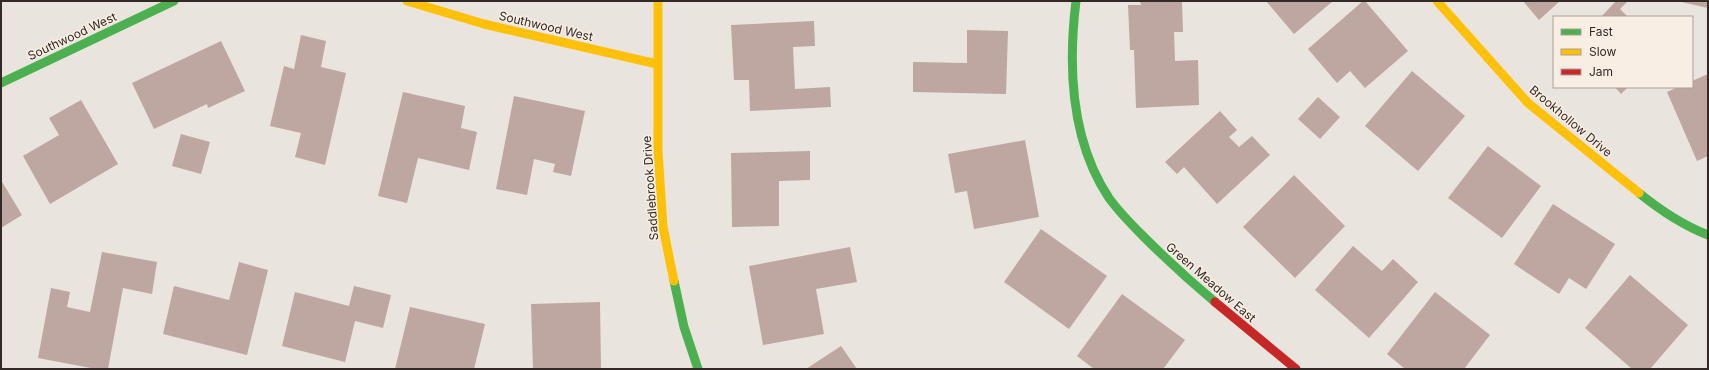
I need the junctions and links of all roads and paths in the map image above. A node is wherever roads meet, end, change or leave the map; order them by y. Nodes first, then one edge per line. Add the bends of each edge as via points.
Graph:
1 (174, 1) edge
2 (408, 1) edge
3 (658, 1) edge
4 (1076, 1) edge
5 (1437, 1) edge
6 (657, 64) junction
7 (1, 83) edge
8 (1708, 235) edge
9 (698, 369) edge
10 (1296, 369) edge

1 - 7 street, Southwood West
2 - 6 street, Southwood West via 484,24
3 - 6 street, Saddlebrook Drive
4 - 10 street, Green Meadow East via 1072,32 1074,104 1081,138 1101,185 1123,215 1167,262
5 - 8 street, Brookhollow Drive via 1528,103 1660,210 1692,229
6 - 9 street, Saddlebrook Drive via 658,151 663,227 684,327

